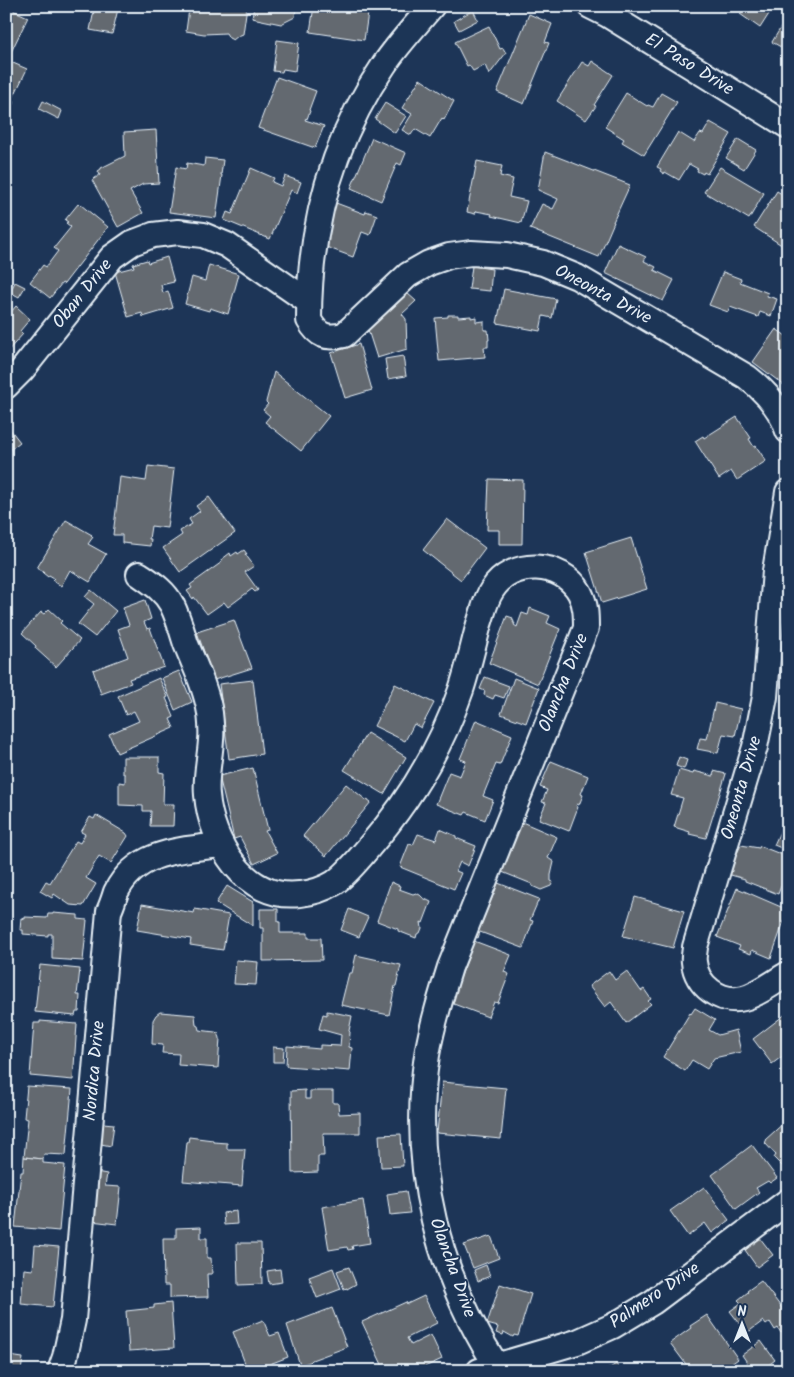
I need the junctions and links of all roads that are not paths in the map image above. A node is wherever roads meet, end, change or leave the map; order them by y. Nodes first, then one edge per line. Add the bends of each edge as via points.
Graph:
1 (432, 6) edge
2 (590, 6) edge
3 (788, 126) edge
4 (309, 302) junction
5 (6, 386) edge
6 (788, 431) edge
7 (788, 492) edge
8 (139, 574) dead end
9 (221, 845) junction
10 (788, 974) edge
11 (788, 1202) edge
12 (492, 1369) edge
13 (60, 1371) edge

1 - 4 street, Oneonta Drive via 384,64 358,107 337,153 322,201 313,251
2 - 3 street, El Paso Drive
4 - 5 street, Oban Drive via 227,245 203,235 178,232 153,235 132,243 112,258
4 - 6 street, Oneonta Drive via 309,320 314,329 332,338 344,335 408,275 429,263 471,253 508,255 543,263 577,277 747,378 761,388 776,406
7 - 10 street, Oneonta Drive via 775,571 765,697 755,748 695,946 694,961 706,988 719,996 734,999 762,990
8 - 9 street, Olancha Drive via 160,588 172,604 204,692 210,712 212,739 207,794
9 - 12 street, Olancha Drive via 241,872 259,886 279,894 298,895 334,882 356,863 388,825 420,778 461,690 485,603 492,589 504,576 518,569 534,567 552,569 566,577 579,591 586,610 586,628 450,967 436,1010 427,1055 422,1100 423,1153 430,1206 459,1299 484,1346
9 - 13 street, Nordica Drive via 165,852 145,861 128,875 109,911 73,1320
11 - 12 street, Palmero Drive via 653,1302 613,1326 577,1342

